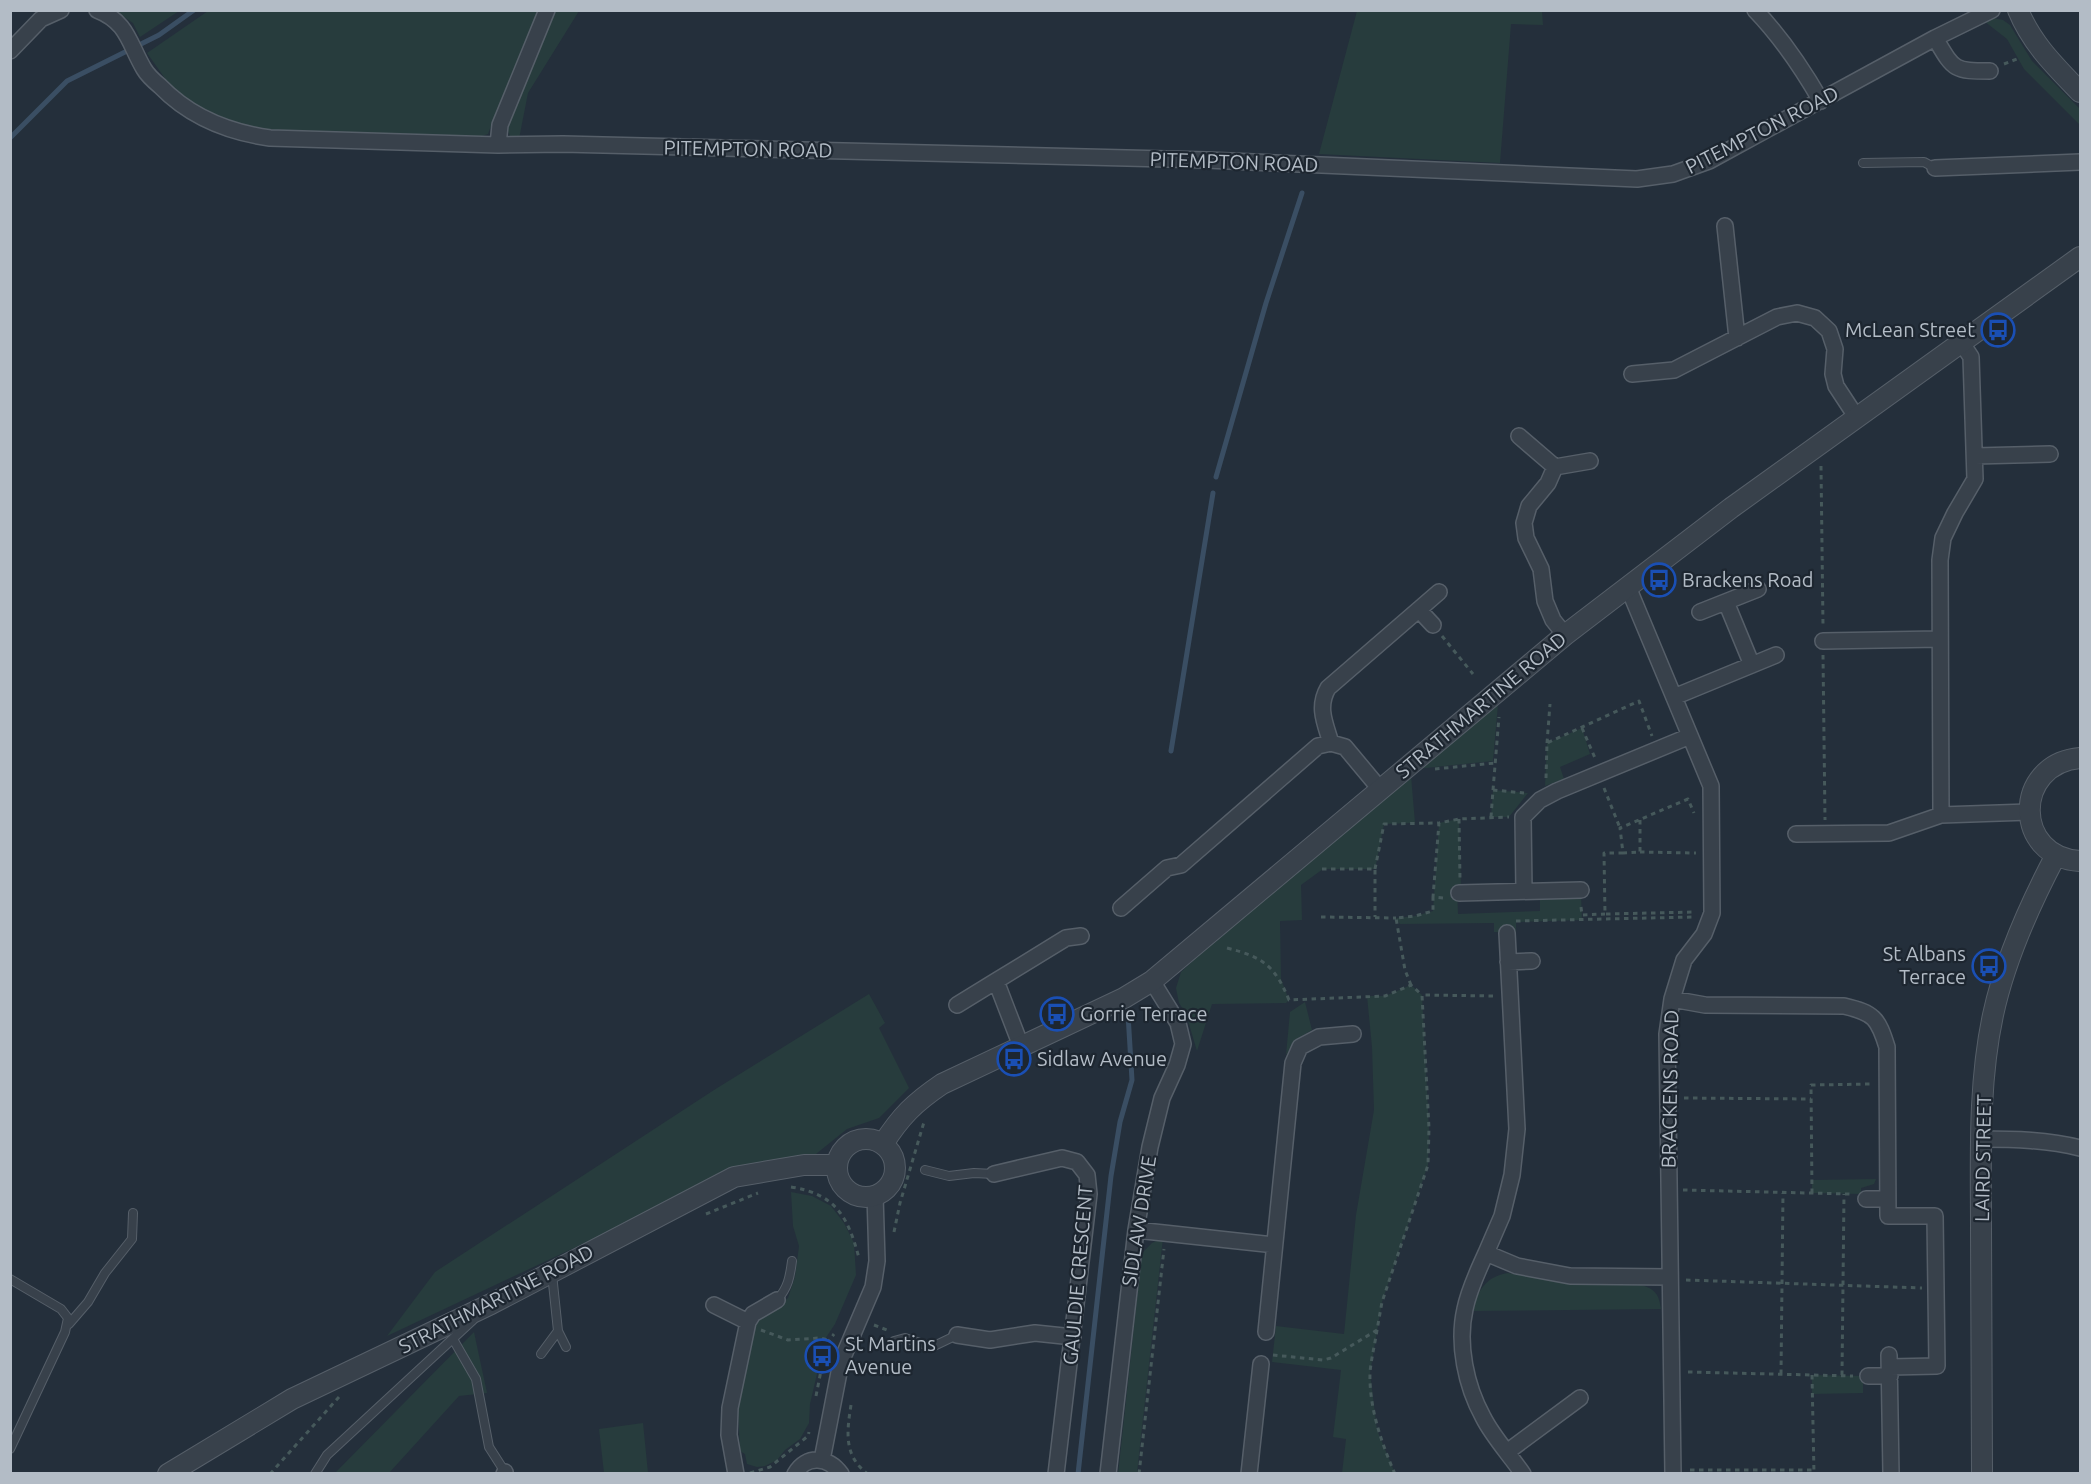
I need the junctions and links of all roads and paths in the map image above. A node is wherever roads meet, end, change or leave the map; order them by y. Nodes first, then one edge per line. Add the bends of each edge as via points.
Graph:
1 (61, 10) edge
2 (97, 10) edge
3 (547, 10) edge
4 (1755, 10) edge
5 (1992, 10) edge
6 (2018, 10) edge
7 (1935, 39) junction
8 (10, 51) edge
9 (1990, 71) dead end
10 (2080, 92) edge
11 (1821, 101) junction
12 (498, 145) junction
13 (2080, 162) edge
14 (1863, 163) dead end
15 (1935, 168) joint
16 (1725, 226) dead end
17 (2080, 257) edge
18 (1737, 338) junction
19 (1961, 342) junction
20 (1632, 374) dead end
21 (1857, 418) junction
22 (1519, 436) dead end
23 (2049, 454) dead end
24 (1975, 456) junction
25 (1590, 461) dead end
26 (1555, 467) junction
27 (1628, 587) junction
28 (1758, 589) dead end
29 (1439, 592) dead end
30 (1726, 602) junction
31 (1419, 610) junction
32 (1700, 612) dead end
33 (1433, 625) joint
34 (1565, 635) junction
35 (1939, 639) junction
36 (1823, 641) dead end
37 (1776, 655) dead end
38 (1752, 665) junction
39 (1473, 674) dead end
40 (1674, 697) junction
41 (1550, 704) dead end
42 (1499, 717) dead end
43 (1582, 728) junction
44 (1690, 736) junction
45 (1653, 738) dead end
46 (1331, 743) junction
47 (1547, 743) junction
48 (2080, 758) edge
49 (1495, 763) junction
50 (1598, 769) junction
51 (1427, 770) dead end
52 (1380, 789) junction
53 (1493, 790) junction
54 (1537, 796) junction
55 (2029, 812) junction
56 (1941, 815) junction
57 (1491, 817) junction
58 (1523, 817) junction
59 (1459, 819) junction
60 (1713, 819) junction
61 (1640, 820) junction
62 (1439, 823) junction
63 (1620, 828) junction
64 (1796, 834) dead end
65 (1640, 852) junction
66 (1623, 853) junction
67 (1713, 853) junction
68 (2056, 855) junction
69 (2080, 861) edge
70 (1322, 869) dead end
71 (1375, 869) junction
72 (1581, 890) joint
73 (1524, 891) junction
74 (1459, 893) junction
75 (1433, 897) junction
76 (1121, 908) dead end
77 (1712, 913) junction
78 (1605, 914) junction
79 (1321, 917) dead end
80 (1375, 917) junction
81 (1396, 918) junction
82 (1507, 933) joint
83 (1081, 936) dead end
84 (1227, 948) dead end
85 (1532, 961) dead end
86 (1508, 962) junction
87 (996, 981) junction
88 (1152, 981) junction
89 (1411, 985) junction
90 (1422, 995) junction
91 (1510, 996) junction
92 (1672, 999) junction
93 (957, 1005) dead end
94 (1353, 1034) dead end
95 (1021, 1046) junction
96 (1887, 1084) junction
97 (1668, 1098) junction
98 (1811, 1099) junction
99 (1981, 1139) junction
100 (883, 1144) junction
101 (2080, 1148) edge
102 (837, 1165) junction
103 (925, 1170) dead end
104 (993, 1174) joint
105 (782, 1187) dead end
106 (1669, 1190) junction
107 (762, 1192) dead end
108 (1783, 1192) junction
109 (1812, 1193) junction
110 (1844, 1194) junction
111 (874, 1195) junction
112 (1866, 1199) joint
113 (1888, 1199) junction
114 (133, 1213) dead end
115 (701, 1217) dead end
116 (1137, 1230) junction
117 (1166, 1233) junction
118 (1274, 1245) junction
119 (1486, 1253) junction
120 (792, 1261) dead end
121 (860, 1261) dead end
122 (551, 1273) junction
123 (1670, 1277) junction
124 (10, 1279) edge
125 (1782, 1283) junction
126 (1843, 1285) junction
127 (1936, 1288) junction
128 (777, 1300) joint
129 (491, 1304) junction
130 (714, 1305) dead end
131 (748, 1322) junction
132 (68, 1325) junction
133 (838, 1329) dead end
134 (1377, 1330) junction
135 (558, 1331) junction
136 (1266, 1332) dead end
137 (957, 1335) joint
138 (1073, 1337) junction
139 (453, 1339) junction
140 (894, 1341) dead end
141 (846, 1345) junction
142 (566, 1347) dead end
143 (541, 1354) dead end
144 (1267, 1359) joint
145 (1890, 1366) junction
146 (1672, 1371) junction
147 (1782, 1374) junction
148 (1812, 1375) junction
149 (1842, 1375) junction
150 (1868, 1376) joint
151 (340, 1396) dead end
152 (1580, 1398) dead end
153 (814, 1407) dead end
154 (810, 1426) dead end
155 (10, 1449) edge
156 (1507, 1452) junction
157 (822, 1460) junction
158 (1673, 1472) edge
159 (1814, 1472) edge
160 (168, 1473) edge
161 (270, 1473) edge
162 (315, 1473) edge
163 (505, 1473) edge
164 (736, 1473) edge
165 (747, 1473) edge
166 (795, 1473) edge
167 (841, 1473) edge
168 (1056, 1473) edge
169 (1108, 1473) edge
170 (1139, 1473) edge
171 (1249, 1473) edge
172 (1395, 1473) edge
173 (1523, 1473) edge
174 (1891, 1473) edge
175 (1982, 1473) edge

1 - 8 street via 42,19
2 - 12 street, PITEMPTON ROAD via 111,16 128,35 145,71 177,104 209,122 270,138
3 - 12 street via 500,125
4 - 11 street via 1796,59
5 - 7 street, PITEMPTON ROAD
6 - 10 street via 2043,55
7 - 9 street via 1951,64 1960,70
7 - 11 street, PITEMPTON ROAD
11 - 12 street, PITEMPTON ROAD via 1709,161 1673,174 1637,179 1207,160
13 - 15 street
14 - 15 lane via 1924,162
16 - 18 street
17 - 19 street, STRATHMARTINE ROAD
18 - 20 street via 1674,370
18 - 21 street via 1777,317 1797,313 1815,318 1829,331 1835,349 1836,386
19 - 21 street, STRATHMARTINE ROAD
19 - 24 street via 1971,357
21 - 27 street, STRATHMARTINE ROAD
22 - 26 street
23 - 24 street
24 - 35 street via 1975,479 1943,538
25 - 26 street
26 - 34 street via 1548,483 1529,506 1524,523 1526,538 1541,569 1545,601
27 - 34 street, STRATHMARTINE ROAD
27 - 40 street, BRACKENS ROAD
28 - 30 street
29 - 31 street
30 - 32 street
30 - 38 street
31 - 33 street
31 - 46 street via 1328,688 1322,710
33 - 39 path
34 - 52 street, STRATHMARTINE ROAD
35 - 36 street
35 - 56 street
37 - 38 street
38 - 40 street
40 - 44 street, BRACKENS ROAD
41 - 47 path
42 - 49 path
43 - 45 path via 1639,701
43 - 47 path
43 - 50 path
44 - 50 street
44 - 60 street, BRACKENS ROAD via 1711,786
46 - 52 street via 1345,747
46 - 76 street via 1318,746 1181,865 1167,868
47 - 54 path via 1545,786
48 - 55 street via 2051,766 2031,795
49 - 51 path
49 - 53 path
50 - 54 street
50 - 63 path
52 - 88 street, STRATHMARTINE ROAD
53 - 54 path
53 - 57 path
54 - 58 street
55 - 56 street
55 - 68 street via 2042,844
56 - 64 street via 1889,833
57 - 58 path
57 - 59 path
58 - 73 street
59 - 62 path
59 - 74 path
60 - 61 path via 1696,819 1688,799
60 - 67 street, BRACKENS ROAD
61 - 63 path
61 - 65 path
62 - 71 path via 1384,824
62 - 75 path
63 - 66 path
65 - 66 path
65 - 67 path
66 - 78 path via 1604,853
67 - 77 street, BRACKENS ROAD
68 - 69 street
68 - 99 street, LAIRD STREET via 2032,900 1993,1015
70 - 71 path
71 - 80 path
72 - 73 street
72 - 78 path via 1582,915
73 - 74 street
74 - 75 path via 1455,899
75 - 81 path via 1433,911
77 - 78 path
77 - 82 path via 1693,917 1516,921 1516,933
77 - 92 street, BRACKENS ROAD via 1704,934 1684,960
79 - 80 path
80 - 81 path
81 - 89 path
82 - 86 street
83 - 87 street via 1066,938
84 - 89 path via 1250,954 1271,968 1281,979 1289,1000 1385,996
85 - 86 street
86 - 91 street
87 - 93 street
87 - 95 street
88 - 95 street, STRATHMARTINE ROAD
88 - 116 street, SIDLAW DRIVE via 1178,1023 1183,1044 1162,1098
89 - 90 path
90 - 91 path
90 - 134 path via 1430,1128 1428,1165 1382,1302
91 - 119 street via 1516,1129 1512,1175 1502,1216
92 - 96 street via 1705,1005 1844,1006 1865,1011 1880,1024 1887,1047
92 - 97 street, BRACKENS ROAD via 1667,1034
94 - 118 street via 1319,1037 1300,1047 1293,1063
95 - 100 street, STRATHMARTINE ROAD via 942,1084 918,1101
96 - 98 path via 1811,1085
96 - 113 street
97 - 98 path
97 - 106 street, BRACKENS ROAD
98 - 109 path
99 - 101 street via 2028,1140
99 - 175 street, LAIRD STREET
100 - 102 street via 864,1139 854,1141 845,1147
100 - 111 street via 894,1168 889,1184
102 - 111 street via 848,1190 856,1195
102 - 122 street, STRATHMARTINE ROAD via 804,1165 734,1177
103 - 104 lane, GAULDIE CRESCENT via 949,1176
104 - 138 street, GAULDIE CRESCENT via 1062,1158 1077,1162 1087,1175 1089,1194
105 - 121 path via 823,1196 846,1220
106 - 108 path
106 - 123 street, BRACKENS ROAD
107 - 115 path
108 - 109 path
108 - 125 path
109 - 110 path
110 - 112 path via 1862,1194
110 - 126 path
111 - 141 street via 877,1261 873,1287
112 - 113 street
113 - 127 street via 1888,1216 1935,1216
114 - 132 lane via 132,1239
116 - 117 street
116 - 169 street, SIDLAW DRIVE
117 - 118 street
117 - 170 path
118 - 136 street
119 - 123 street via 1517,1266 1570,1276
119 - 156 street via 1464,1312 1464,1355 1471,1393 1483,1419
120 - 128 lane via 784,1292
122 - 129 street, STRATHMARTINE ROAD
122 - 135 lane
123 - 125 path
123 - 146 street, BRACKENS ROAD
124 - 132 lane via 61,1309
125 - 126 path
125 - 147 path
126 - 127 path
126 - 149 path
127 - 145 street via 1936,1366
128 - 131 street via 753,1314
129 - 139 lane
129 - 160 street, STRATHMARTINE ROAD via 292,1399
130 - 131 street
131 - 141 path via 753,1328 788,1340 819,1338
131 - 164 street via 730,1408 729,1435
132 - 155 lane
133 - 153 path via 826,1345
134 - 144 path via 1331,1358
134 - 172 path via 1370,1373 1373,1405 1377,1430
135 - 142 lane
135 - 143 lane
137 - 138 street via 990,1340 1035,1333
137 - 140 lane via 932,1347 905,1338
138 - 168 street, GAULDIE CRESCENT
139 - 162 lane via 327,1455
139 - 163 lane via 476,1379 489,1448
141 - 157 street
144 - 171 street
145 - 150 street
145 - 174 street
146 - 147 path
146 - 158 street, BRACKENS ROAD
147 - 148 path
148 - 149 path
148 - 159 path
149 - 150 path
151 - 161 path
152 - 156 street
154 - 165 path via 808,1436 789,1453 770,1467
156 - 173 street
157 - 166 street via 804,1463
157 - 167 street
158 - 159 path

